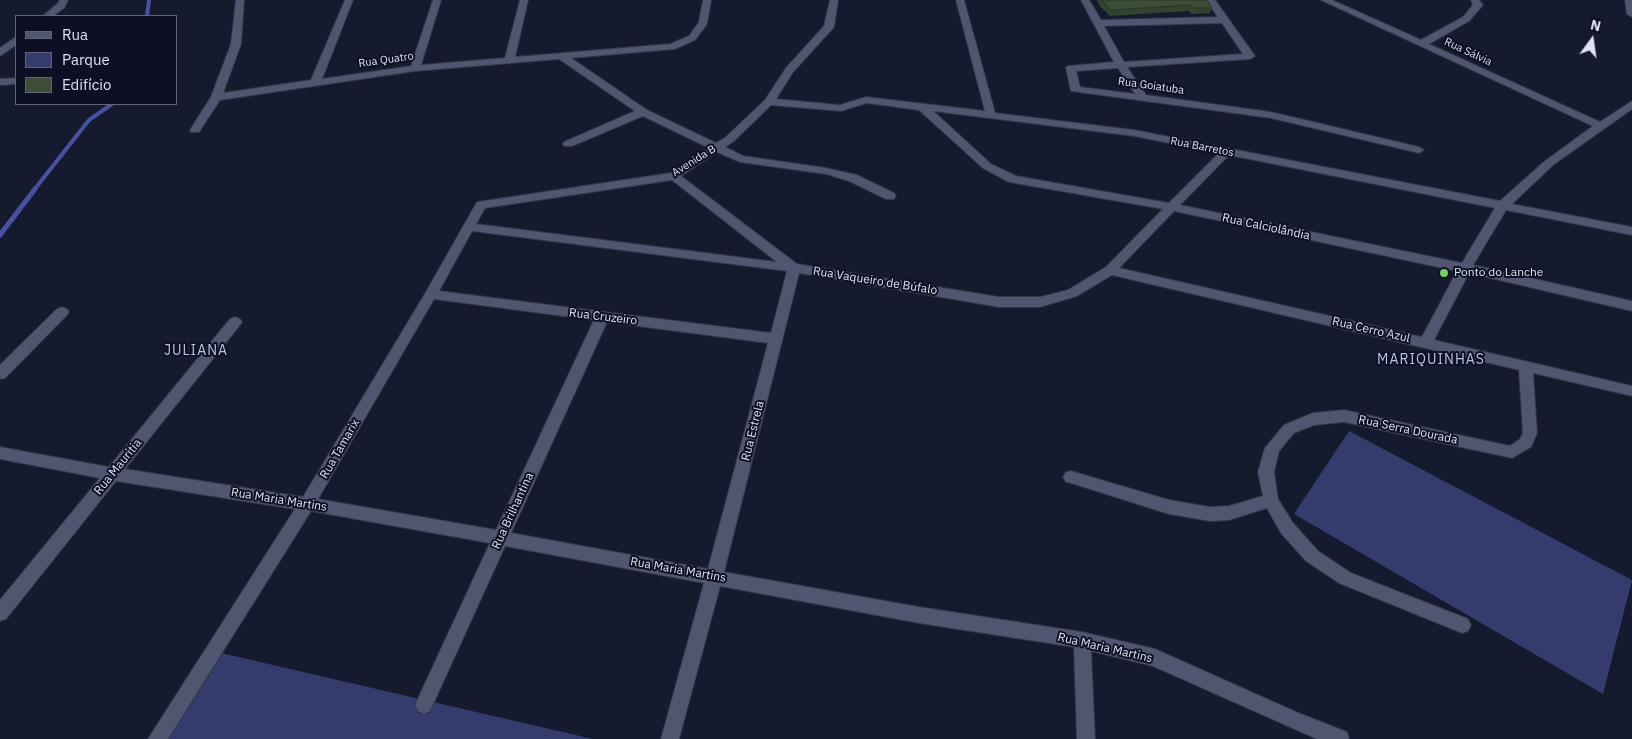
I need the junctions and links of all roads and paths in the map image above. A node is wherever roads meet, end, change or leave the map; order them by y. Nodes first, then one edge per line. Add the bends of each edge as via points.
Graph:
1 (64, 0) edge
2 (240, 0) edge
3 (349, 0) edge
4 (437, 0) edge
5 (524, 0) edge
6 (707, 0) edge
7 (834, 0) edge
8 (960, 0) edge
9 (1085, 0) edge
10 (1210, 0) edge
11 (1325, 0) edge
12 (1475, 0) edge
13 (1629, 0) edge
14 (1632, 14) edge
15 (48, 15) edge
16 (1223, 20) junction
17 (1097, 23) junction
18 (15, 41) edge
19 (1422, 44) junction
20 (0, 52) edge
21 (561, 56) junction
22 (509, 61) junction
23 (1120, 64) junction
24 (415, 68) junction
25 (15, 81) edge
26 (0, 82) edge
27 (315, 83) junction
28 (216, 97) junction
29 (1143, 98) junction
30 (769, 102) junction
31 (1632, 104) edge
32 (922, 108) junction
33 (643, 112) junction
34 (991, 116) junction
35 (1601, 126) junction
36 (195, 130) dead end
37 (568, 144) dead end
38 (716, 148) junction
39 (1419, 150) dead end
40 (1227, 151) junction
41 (674, 176) junction
42 (890, 196) dead end
43 (481, 205) joint
44 (1503, 205) junction
45 (1171, 207) junction
46 (468, 227) junction
47 (1632, 231) edge
48 (794, 268) junction
49 (1465, 268) junction
50 (1110, 270) junction
51 (431, 294) junction
52 (1632, 306) edge
53 (62, 312) dead end
54 (602, 318) junction
55 (236, 322) dead end
56 (775, 340) junction
57 (1426, 343) junction
58 (1526, 365) junction
59 (0, 374) edge
60 (1632, 391) edge
61 (0, 453) edge
62 (113, 474) junction
63 (1071, 477) dead end
64 (1271, 500) junction
65 (307, 504) junction
66 (500, 538) junction
67 (714, 576) junction
68 (0, 613) edge
69 (1462, 625) dead end
70 (1082, 640) junction
71 (424, 705) dead end
72 (157, 739) edge
73 (670, 739) edge
74 (1086, 739) edge
75 (1340, 739) edge

1 - 15 street
2 - 28 street via 236,44
3 - 27 street
4 - 24 street
5 - 22 street
6 - 21 street, Rua Quatro via 704,22 692,38 672,47
7 - 30 street, Avenida B via 830,27 789,70
8 - 34 street
9 - 17 street
10 - 16 street
11 - 19 street, Rua Sálvia
12 - 19 street via 1478,5 1466,19
13 - 14 street
16 - 17 street
16 - 23 street, Rua Goiatuba via 1250,56
17 - 23 street
18 - 20 street
19 - 35 street, Rua Sálvia
21 - 22 street, Rua Quatro
21 - 33 street
22 - 24 street, Rua Quatro
23 - 29 street
23 - 29 street, Rua Goiatuba via 1071,68 1075,89
24 - 27 street, Rua Quatro
25 - 26 street
27 - 28 street, Rua Quatro
28 - 36 street
29 - 39 street, Rua Goiatuba via 1271,115
30 - 32 street, Rua Barretos via 841,108 866,100
30 - 38 street, Avenida B
31 - 35 street
32 - 34 street, Rua Barretos
32 - 45 street, Rua Calciolândia via 987,166 1013,179
33 - 37 street
33 - 38 street
34 - 40 street, Rua Barretos via 1134,133
35 - 44 street via 1549,163
38 - 41 street, Avenida B
38 - 42 street via 740,159 853,178
40 - 44 street, Rua Barretos
40 - 45 street, Rua Vaqueiro de Búfalo
41 - 43 street, Avenida B
41 - 48 street
43 - 46 street, Rua Tamarix
44 - 47 street, Rua Barretos
44 - 49 street
45 - 49 street, Rua Calciolândia
45 - 50 street, Rua Vaqueiro de Búfalo
46 - 48 street, Rua Vaqueiro de Búfalo
46 - 51 street, Rua Tamarix
48 - 50 street, Rua Vaqueiro de Búfalo via 999,302 1040,302 1072,293
48 - 56 street, Rua Estrela
49 - 52 street, Rua Calciolândia
49 - 57 street
50 - 57 street, Rua Cerro Azul
51 - 54 street, Rua Cruzeiro
51 - 65 street, Rua Tamarix
53 - 59 street
54 - 56 street, Rua Cruzeiro
54 - 66 street, Rua Brilhantina
55 - 62 street, Rua Mauritia
56 - 67 street, Rua Estrela
57 - 58 street, Rua Cerro Azul
58 - 60 street, Rua Cerro Azul
58 - 64 street, Rua Serra Dourada via 1530,432 1526,443 1512,452 1344,416 1313,419 1289,429 1272,448 1266,472
61 - 62 street, Rua Maria Martins
62 - 65 street, Rua Maria Martins
62 - 68 street, Rua Mauritia
63 - 64 street via 1169,507 1210,514 1229,513
64 - 69 street, Rua Serra Dourada via 1287,528 1312,556 1345,578
65 - 66 street, Rua Maria Martins
65 - 72 street, Rua Tamarix
66 - 67 street, Rua Maria Martins
66 - 71 street, Rua Brilhantina
67 - 70 street, Rua Maria Martins via 919,615
67 - 73 street, Rua Estrela
70 - 74 street
70 - 75 street, Rua Maria Martins via 1155,658

